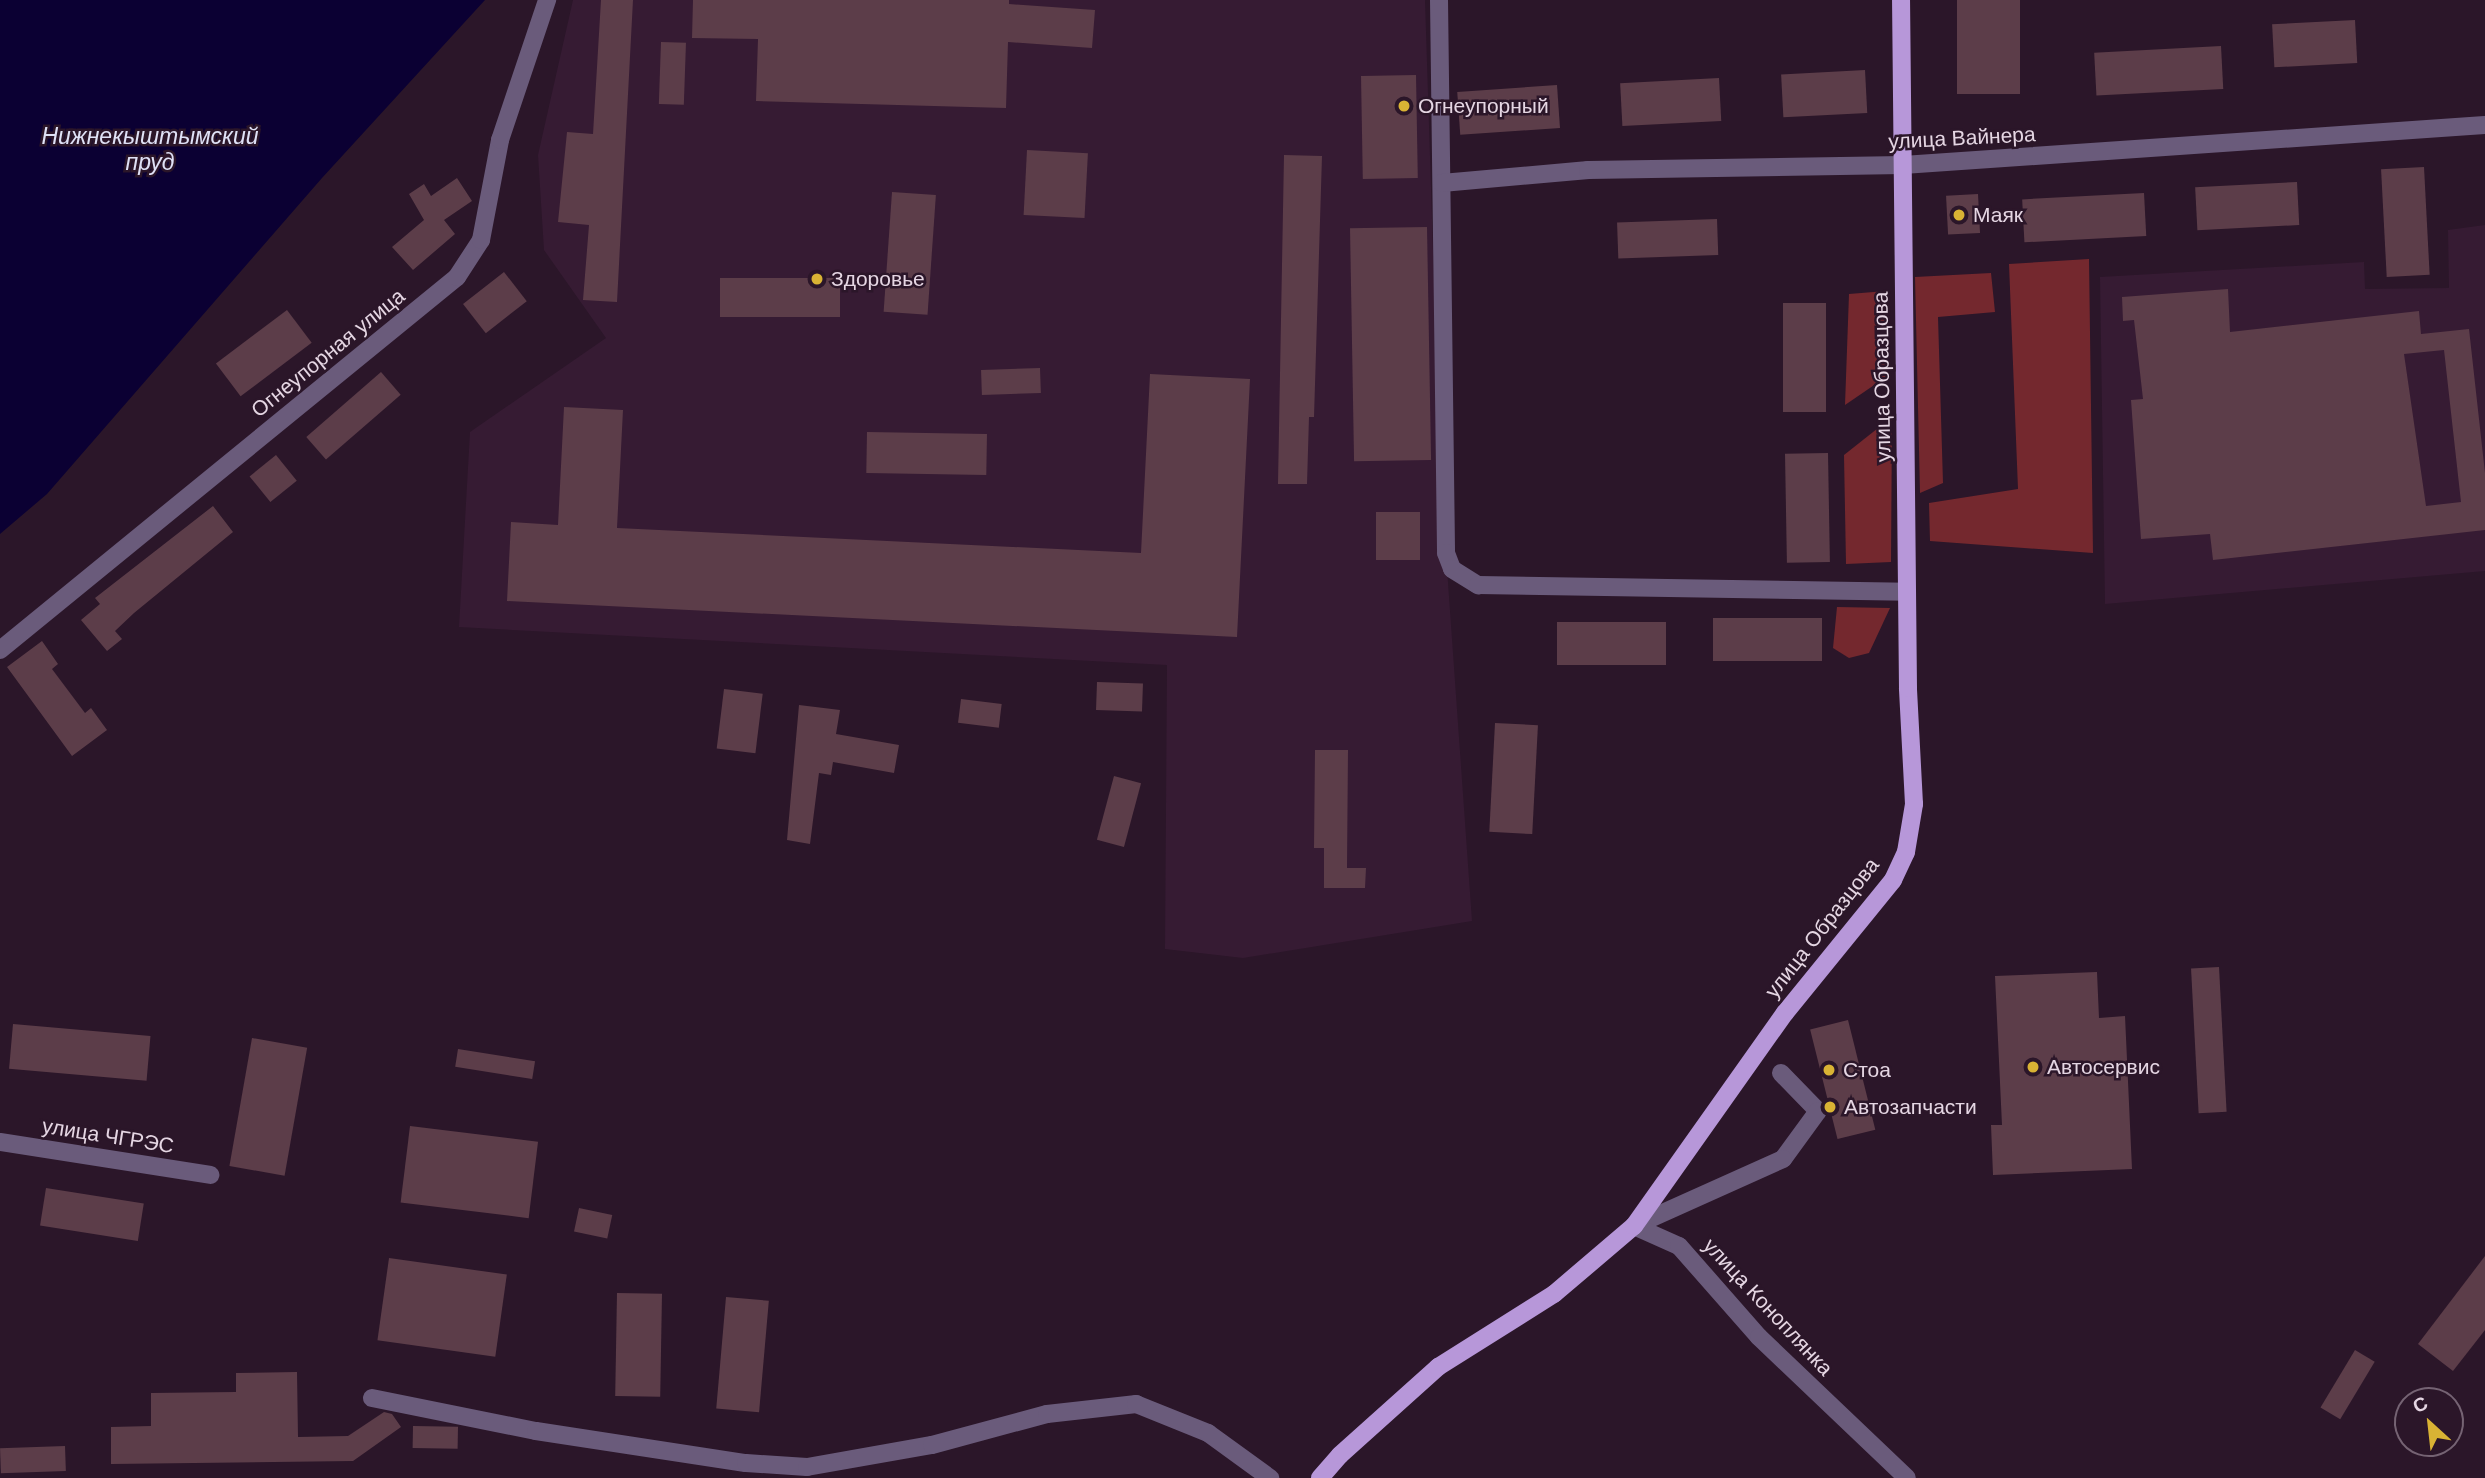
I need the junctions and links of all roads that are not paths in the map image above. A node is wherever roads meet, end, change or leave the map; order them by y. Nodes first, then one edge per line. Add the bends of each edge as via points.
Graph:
1 (547, 0) edge
2 (1439, 0) edge
3 (1901, 0) edge
4 (2485, 125) edge
5 (1903, 165) junction
6 (1441, 183) junction
7 (1907, 592) junction
8 (0, 650) edge
9 (1781, 1073) dead end
10 (0, 1142) edge
11 (210, 1175) dead end
12 (1634, 1226) junction
13 (372, 1398) dead end
14 (1270, 1478) edge
15 (1320, 1478) edge
16 (1907, 1478) edge

1 - 8 street, Огнеупорная улица via 500,140 481,240 457,276
2 - 6 street
3 - 5 main road, улица Образцова
4 - 5 street, улица Вайнера
5 - 6 street, улица Вайнера via 1588,170
5 - 7 main road, улица Образцова
6 - 7 street via 1446,553 1452,569 1478,585
7 - 12 main road, улица Образцова via 1914,804 1906,852 1893,880 1785,1013
9 - 12 street via 1818,1111 1783,1159
10 - 11 street, улица ЧГРЭС
12 - 15 main road, улица Образцова via 1554,1294 1438,1367
12 - 16 street, улица Коноплянка via 1679,1246 1759,1337
13 - 14 street via 549,1433 746,1464 807,1467 932,1444 1047,1414 1136,1404 1208,1433

